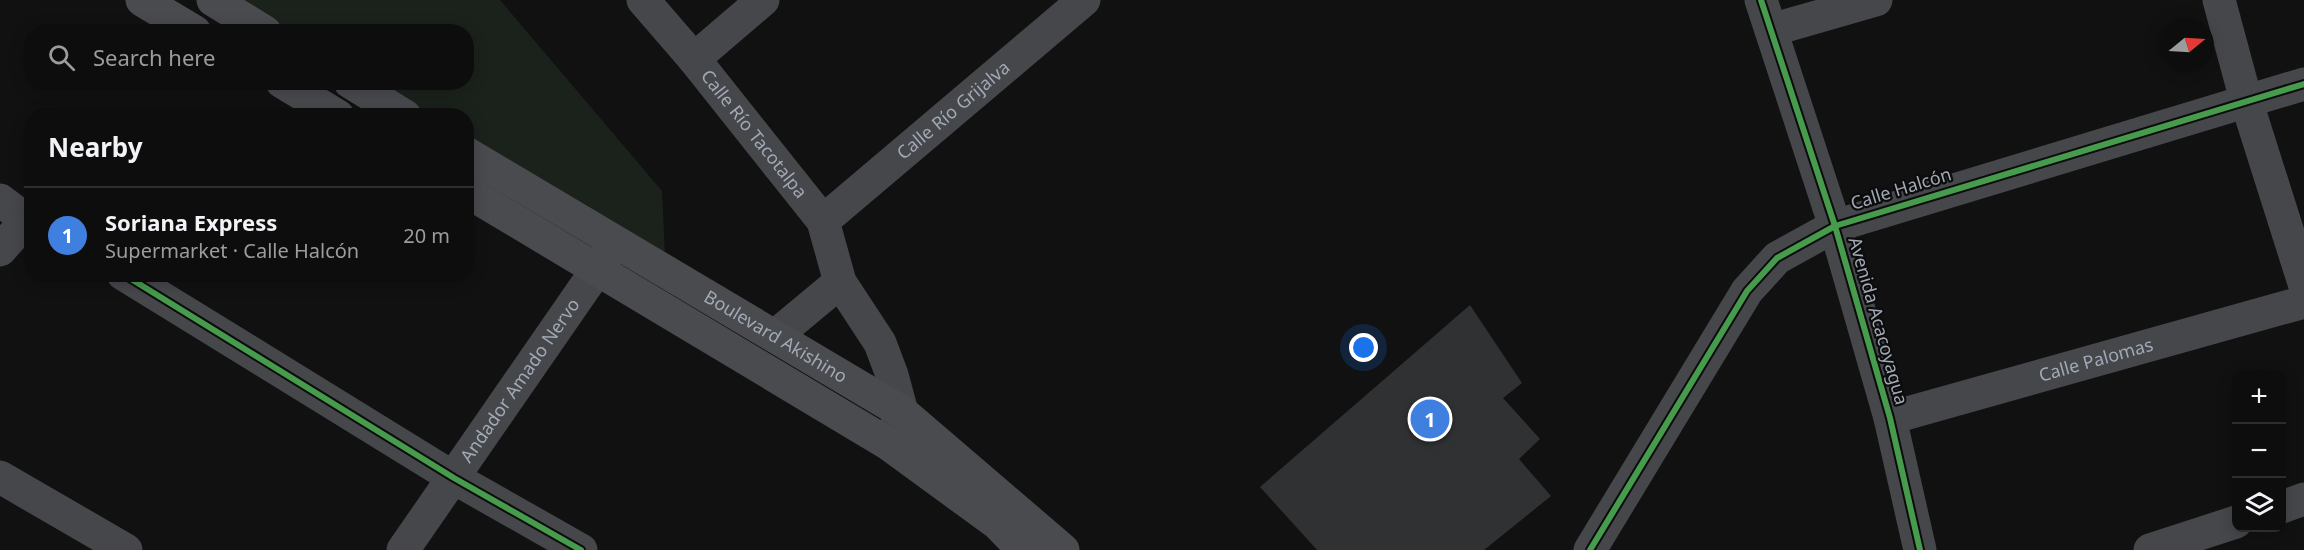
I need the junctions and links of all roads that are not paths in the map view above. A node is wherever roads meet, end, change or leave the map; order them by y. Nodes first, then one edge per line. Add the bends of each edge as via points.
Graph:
1 (213, 0) edge
2 (643, 0) edge
3 (763, 0) edge
4 (1084, 0) edge
5 (1876, 0) edge
6 (2220, 0) edge
7 (147, 1) edge
8 (1766, 15) edge
9 (183, 24) edge
10 (252, 24) edge
11 (694, 59) junction
12 (2304, 84) edge
13 (295, 90) edge
14 (363, 90) edge
15 (2246, 100) junction
16 (325, 108) edge
17 (392, 108) edge
18 (474, 158) edge
19 (474, 196) edge
20 (0, 200) edge
21 (24, 219) edge
22 (823, 221) junction
23 (1835, 225) junction
24 (24, 227) edge
25 (616, 241) junction
26 (0, 250) edge
27 (599, 269) junction
28 (136, 282) edge
29 (840, 282) junction
30 (2304, 283) edge
31 (2304, 302) edge
32 (775, 336) junction
33 (902, 412) junction
34 (1890, 418) junction
35 (887, 443) junction
36 (0, 477) edge
37 (454, 478) junction
38 (2304, 499) edge
39 (2286, 506) edge
40 (2232, 523) edge
41 (126, 550) edge
42 (403, 550) edge
43 (581, 550) edge
44 (1023, 550) edge
45 (1063, 550) edge
46 (1590, 550) edge
47 (1920, 550) edge
48 (2150, 550) edge

1 - 10 main road
2 - 11 street, Calle Río Tacotalpa
3 - 11 street
4 - 22 street, Calle Río Grijalva
5 - 8 street
6 - 15 street
7 - 9 main road
8 - 23 street, Avenida Acacoyagua
11 - 22 street, Calle Río Tacotalpa
12 - 15 street, Calle Halcón
13 - 16 main road
14 - 17 main road
15 - 23 street, Calle Halcón
15 - 30 street
18 - 25 main road, Boulevard Akishino
19 - 27 main road, Boulevard Akishino
20 - 21 street
22 - 29 street, Calle Río Tacotalpa
23 - 34 street, Avenida Acacoyagua
23 - 46 street, Calle Halcón via 1777,258 1748,291
24 - 26 street
25 - 27 street, Andador Amado Nervo
25 - 32 main road, Boulevard Akishino
27 - 35 main road, Boulevard Akishino
27 - 37 street, Andador Amado Nervo
28 - 37 street
29 - 32 street
29 - 33 street, Calle Río Tacotalpa via 880,343
31 - 34 street, Calle Palomas
32 - 33 main road, Boulevard Akishino
33 - 35 street
33 - 45 main road, Boulevard Akishino
34 - 47 street, Avenida Acacoyagua
35 - 44 main road, Boulevard Akishino via 998,524
36 - 41 street
37 - 42 street, Andador Amado Nervo
37 - 43 street
38 - 39 street
40 - 48 street

